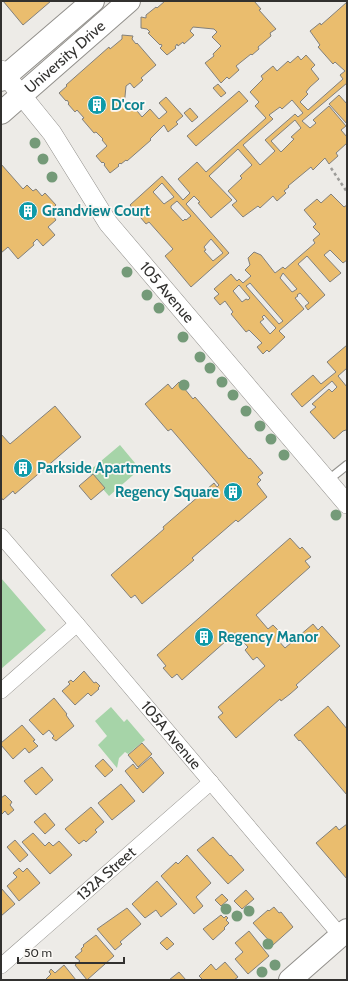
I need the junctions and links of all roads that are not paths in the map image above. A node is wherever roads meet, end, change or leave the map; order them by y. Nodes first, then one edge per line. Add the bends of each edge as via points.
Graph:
1 (93, 1) edge
2 (129, 1) edge
3 (3, 75) edge
4 (22, 95) junction
5 (1, 113) edge
6 (347, 465) edge
7 (327, 481) junction
8 (347, 504) edge
9 (1, 536) edge
10 (77, 624) junction
11 (1, 691) edge
12 (211, 782) junction
13 (344, 933) edge
14 (1, 966) edge
15 (290, 980) edge

1 - 3 main road, University Drive
2 - 4 main road, University Drive
3 - 4 street, 105 Avenue
4 - 5 main road, University Drive
4 - 7 street, 105 Avenue via 52,133 108,223
6 - 7 lane
7 - 8 street, 105 Avenue
9 - 10 street, 105A Avenue
10 - 11 street
10 - 12 street, 105A Avenue
12 - 13 street, 105A Avenue
12 - 14 street, 132A Street
13 - 15 main road

